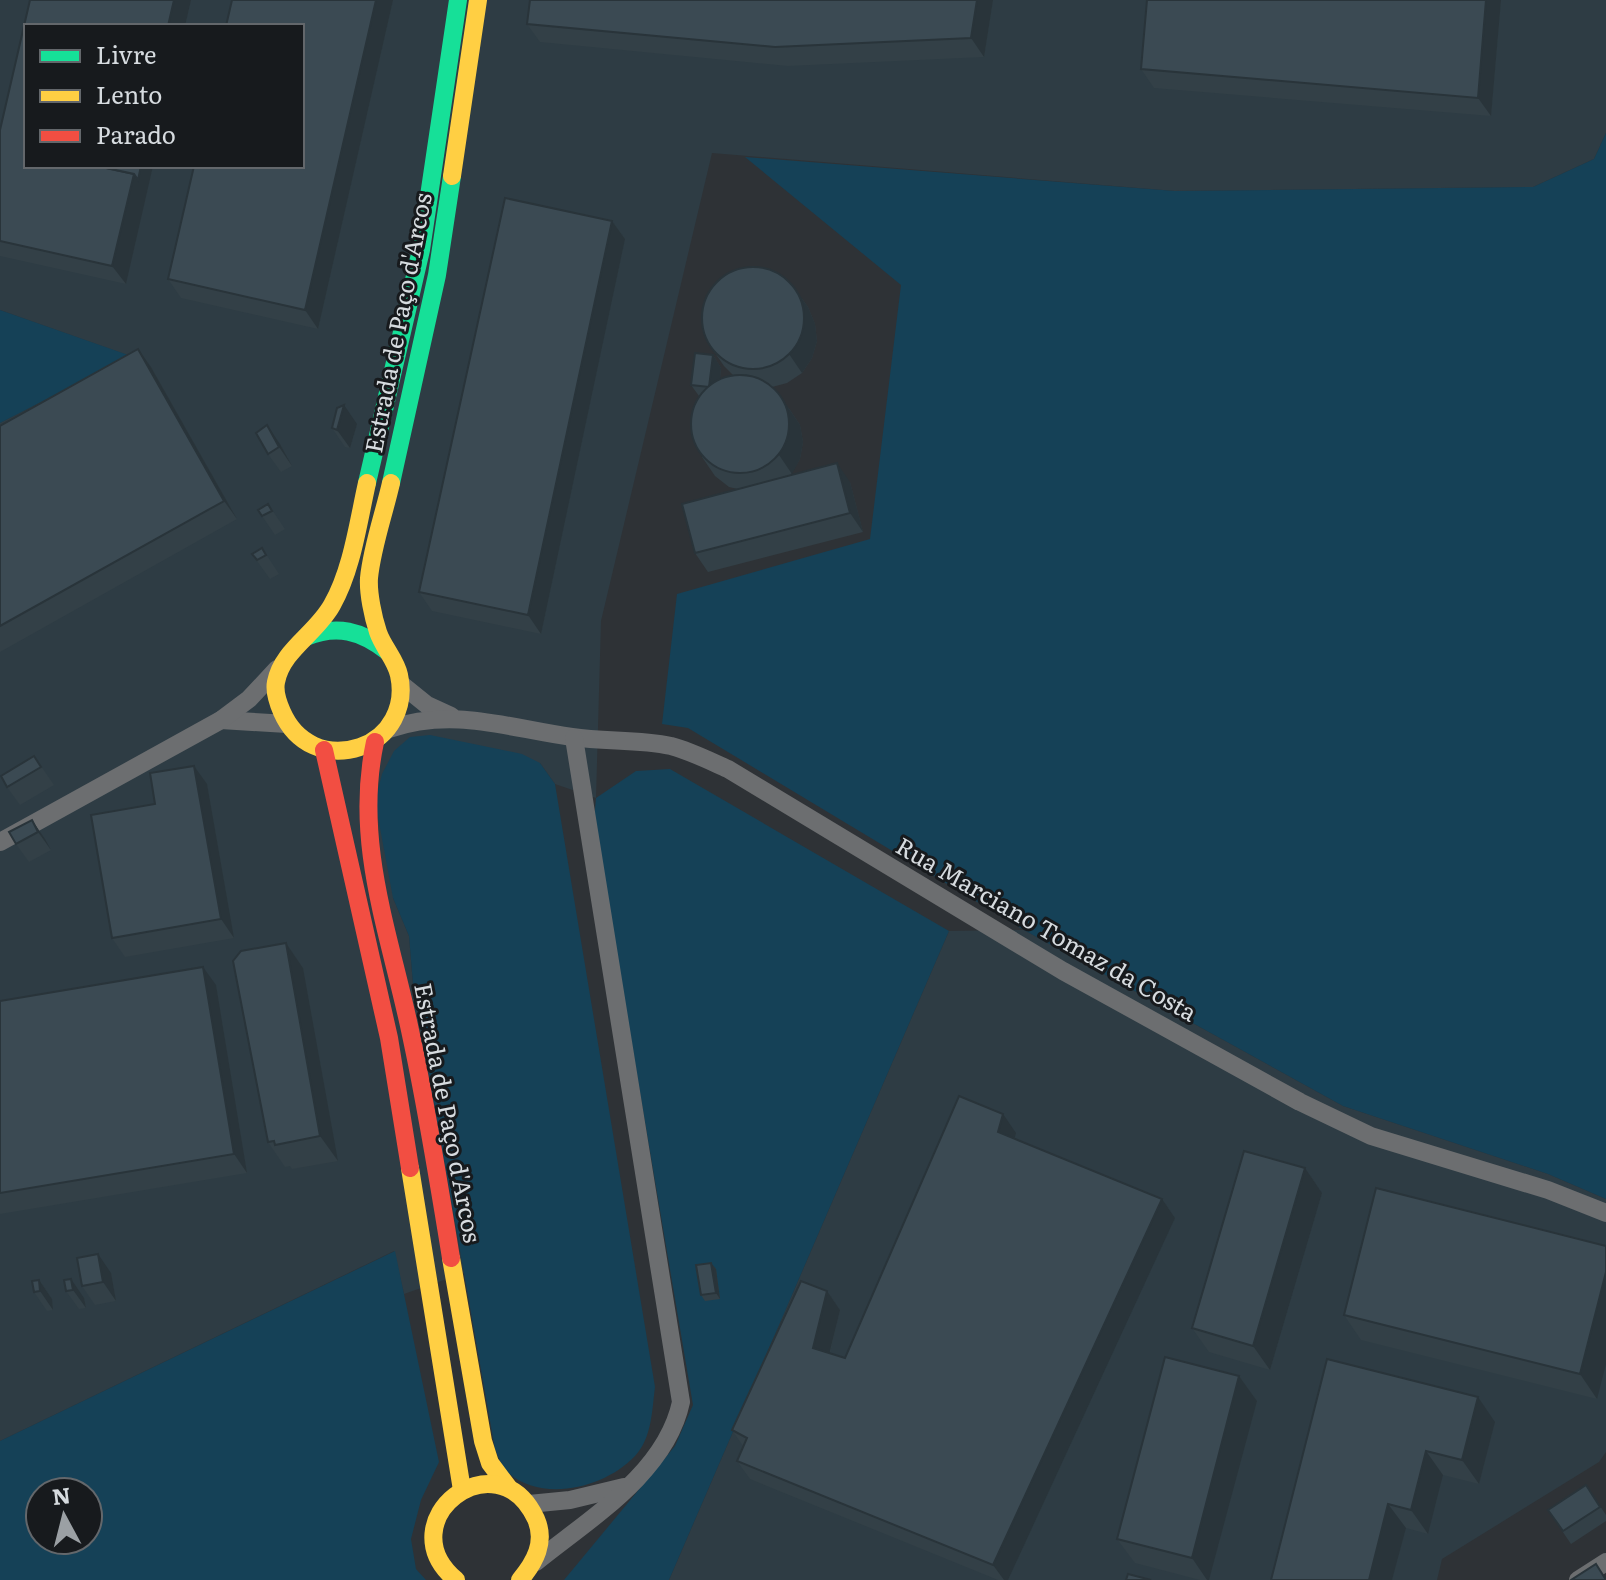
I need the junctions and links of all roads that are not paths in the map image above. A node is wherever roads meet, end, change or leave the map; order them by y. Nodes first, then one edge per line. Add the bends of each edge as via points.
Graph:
1 (458, 0) edge
2 (478, 0) edge
3 (306, 637) junction
4 (387, 651) junction
5 (279, 667) junction
6 (401, 684) junction
7 (457, 718) junction
8 (221, 720) junction
9 (287, 724) junction
10 (389, 729) junction
11 (574, 738) junction
12 (375, 742) junction
13 (324, 750) junction
14 (0, 842) edge
15 (1606, 1213) edge
16 (630, 1486) junction
17 (508, 1487) junction
18 (462, 1490) junction
19 (529, 1504) junction
20 (1606, 1561) edge
21 (535, 1564) junction
22 (456, 1580) edge
23 (520, 1580) edge
24 (1578, 1580) edge

1 - 3 main road, Estrada de Paço d'Arcos via 421,250 361,512 339,591
2 - 4 main road, Estrada de Paço d'Arcos via 437,275 369,580 373,615
3 - 4 main road via 349,629
3 - 5 main road, Estrada de Paço d'Arcos
4 - 6 main road, Estrada de Paço d'Arcos
5 - 8 street
5 - 9 main road via 277,701
6 - 7 street, Rua Marciano Tomaz da Costa via 427,705
6 - 10 main road
7 - 10 street, Rua Marciano Tomaz da Costa via 428,718
7 - 11 street, Rua Marciano Tomaz da Costa
8 - 9 street
8 - 14 street
9 - 13 main road via 309,745
10 - 12 main road
11 - 15 street, Rua Marciano Tomaz da Costa via 673,747 728,769 1063,971 1300,1102 1371,1136
11 - 16 street via 681,1402 676,1423
12 - 13 main road via 341,753
12 - 17 main road, Estrada de Paço d'Arcos via 365,785 371,853 410,1030 483,1441 490,1463
13 - 18 main road, Estrada de Paço d'Arcos via 389,1038
16 - 19 street
16 - 21 street
17 - 18 main road via 490,1483
17 - 19 main road, Estrada de Paço d'Arcos
18 - 22 main road via 444,1507 434,1531 441,1564
19 - 21 main road via 541,1528
20 - 24 street
21 - 23 main road

